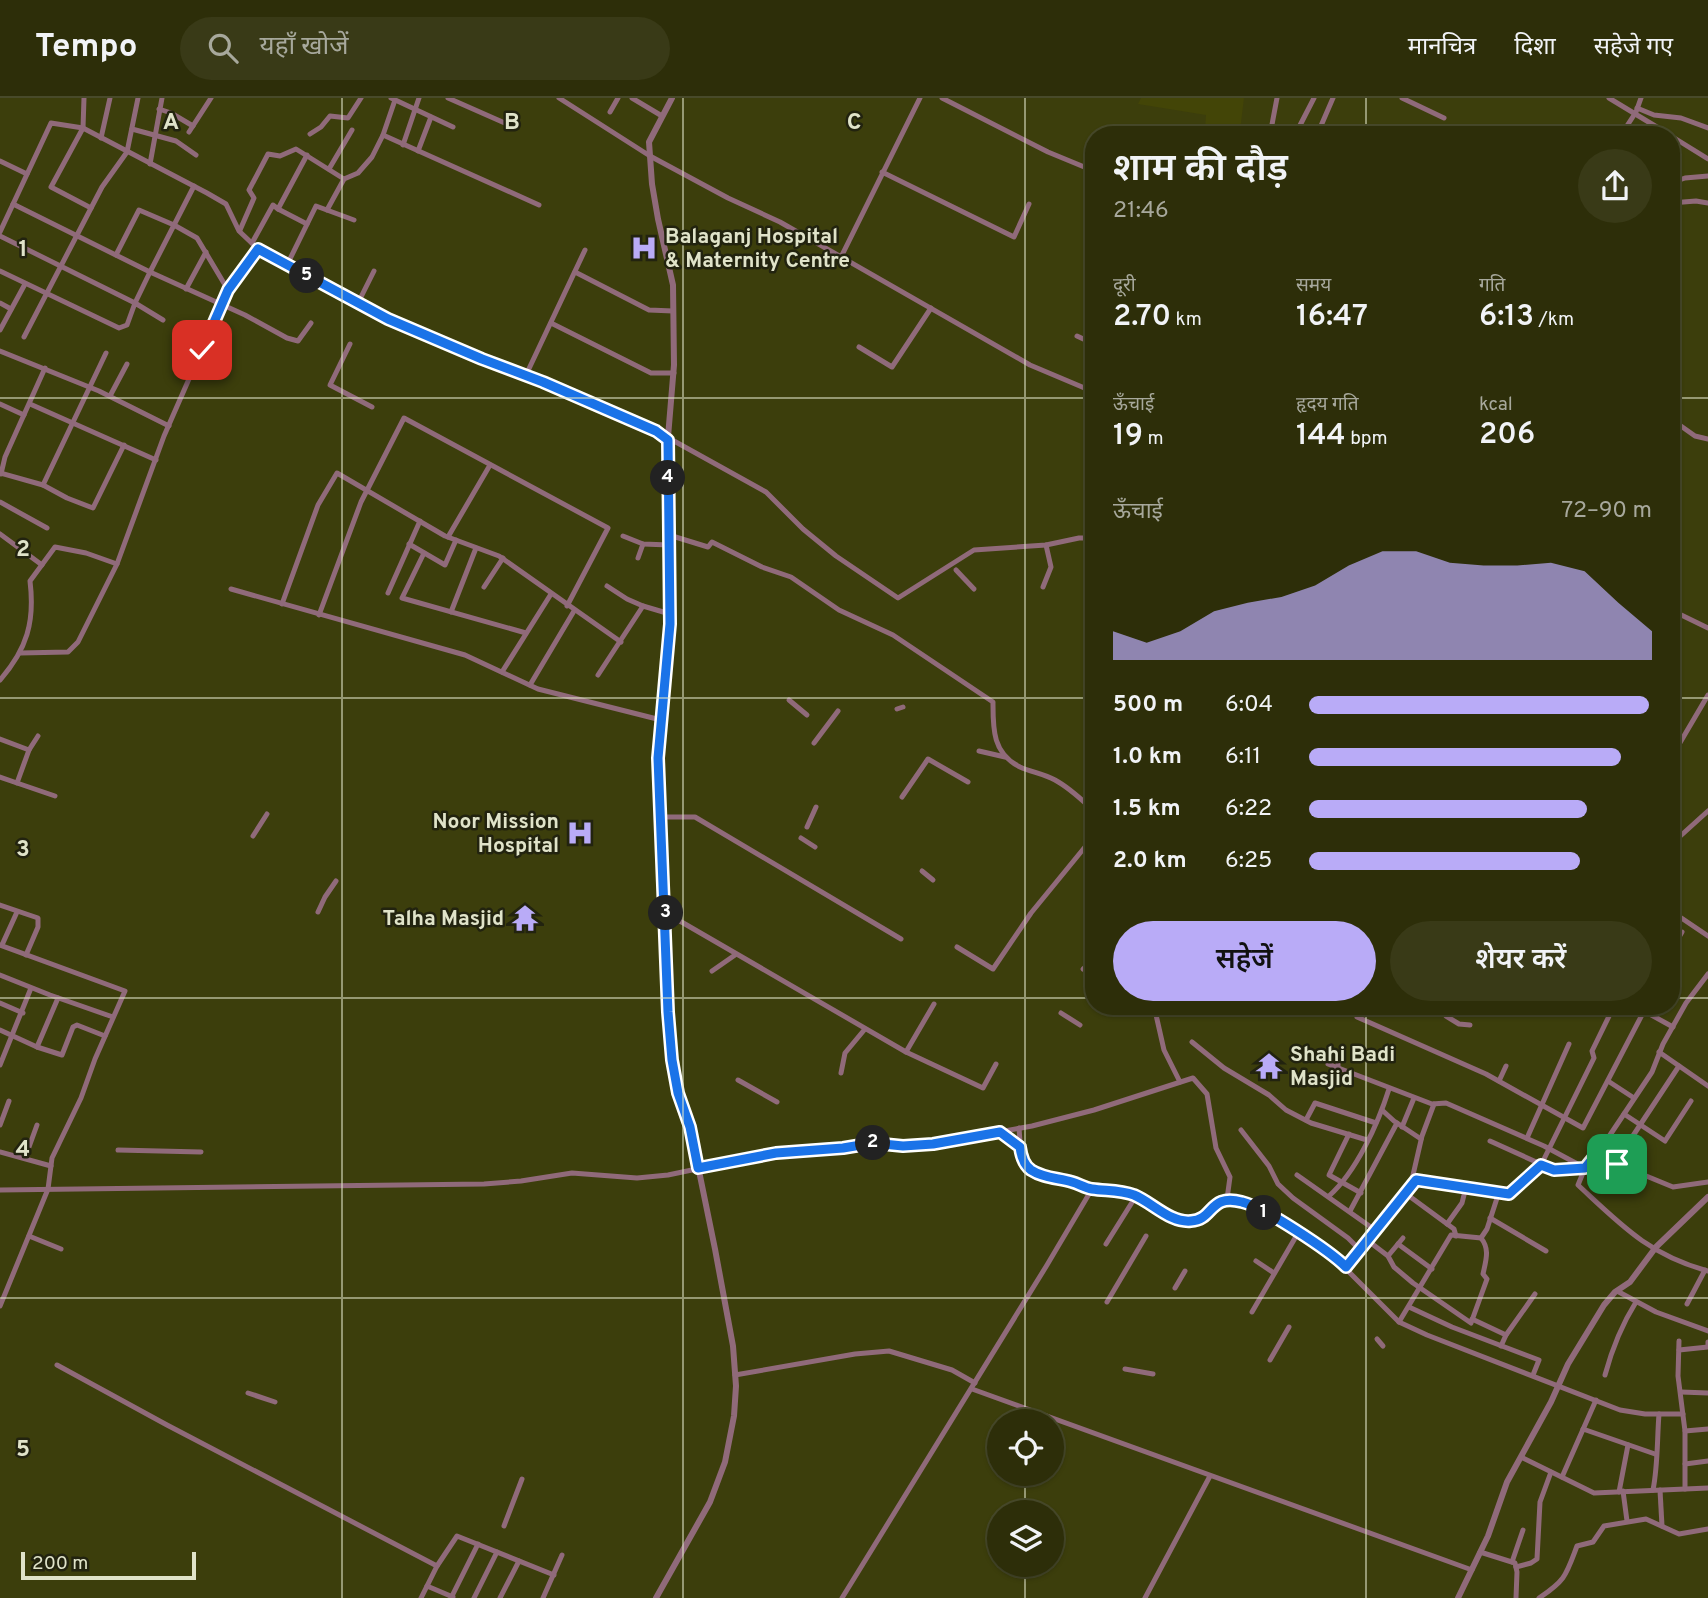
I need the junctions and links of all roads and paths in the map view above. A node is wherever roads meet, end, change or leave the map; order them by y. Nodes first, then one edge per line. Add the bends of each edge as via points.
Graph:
1 (84, 98) edge
2 (110, 98) edge
3 (138, 98) edge
4 (162, 98) edge
5 (211, 98) edge
6 (361, 98) edge
7 (419, 98) edge
8 (448, 98) edge
9 (559, 98) edge
10 (618, 98) edge
11 (632, 98) edge
12 (672, 98) edge
13 (920, 98) edge
14 (942, 98) edge
15 (1277, 98) edge
16 (1314, 98) edge
17 (1333, 98) edge
18 (1402, 98) edge
19 (1609, 98) edge
20 (1641, 98) edge
21 (393, 99) edge
22 (159, 109) junction
23 (415, 109) junction
24 (1637, 110) junction
25 (610, 112) dead end
26 (662, 116) junction
27 (431, 117) junction
28 (1444, 118) dead end
29 (507, 124) dead end
30 (193, 126) junction
31 (1272, 126) edge
32 (1300, 126) edge
33 (1321, 126) edge
34 (1627, 126) edge
35 (1658, 126) edge
36 (453, 127) dead end
37 (83, 128) junction
38 (1708, 128) edge
39 (132, 129) junction
40 (352, 130) dead end
41 (189, 132) dead end
42 (310, 134) dead end
43 (373, 134) dead end
44 (156, 135) junction
45 (382, 137) junction
46 (101, 138) junction
47 (1680, 141) edge
48 (404, 145) junction
49 (418, 151) junction
50 (127, 152) junction
51 (196, 155) dead end
52 (307, 155) junction
53 (650, 156) junction
54 (1708, 159) edge
55 (0, 161) edge
56 (150, 164) junction
57 (1085, 167) edge
58 (330, 169) junction
59 (883, 172) junction
60 (27, 174) junction
61 (1708, 176) edge
62 (344, 179) junction
63 (1680, 180) edge
64 (194, 186) junction
65 (1680, 202) edge
66 (1708, 203) edge
67 (13, 204) junction
68 (1029, 204) dead end
69 (539, 205) dead end
70 (91, 208) junction
71 (278, 209) junction
72 (327, 210) junction
73 (354, 220) dead end
74 (307, 224) junction
75 (174, 225) junction
76 (239, 231) junction
77 (0, 234) edge
78 (77, 237) junction
79 (252, 243) junction
80 (258, 249) junction
81 (586, 250) dead end
82 (206, 252) junction
83 (116, 255) junction
84 (841, 257) junction
85 (287, 265) junction
86 (62, 267) junction
87 (0, 271) edge
88 (374, 271) dead end
89 (150, 272) junction
90 (575, 272) junction
91 (24, 284) junction
92 (186, 289) junction
93 (228, 290) junction
94 (48, 294) junction
95 (0, 303) edge
96 (135, 303) junction
97 (358, 303) junction
98 (221, 306) junction
99 (931, 308) junction
100 (11, 309) junction
101 (673, 311) junction
102 (163, 320) dead end
103 (310, 323) dead end
104 (551, 323) junction
105 (0, 330) edge
106 (1077, 336) dead end
107 (24, 337) dead end
108 (1085, 340) edge
109 (350, 344) dead end
110 (859, 347) dead end
111 (0, 351) edge
112 (106, 353) dead end
113 (127, 364) dead end
114 (45, 368) junction
115 (674, 373) junction
116 (526, 376) junction
117 (89, 387) junction
118 (1085, 388) edge
119 (110, 396) junction
120 (0, 404) edge
121 (30, 404) junction
122 (372, 407) dead end
123 (23, 415) junction
124 (72, 422) junction
125 (1680, 425) edge
126 (169, 426) junction
127 (1708, 439) edge
128 (668, 440) junction
129 (124, 445) junction
130 (156, 460) junction
131 (490, 465) junction
132 (0, 473) edge
133 (43, 485) junction
134 (367, 491) junction
135 (0, 502) edge
136 (420, 521) junction
137 (47, 528) dead end
138 (0, 534) edge
139 (669, 535) junction
140 (623, 536) dead end
141 (448, 537) junction
142 (1085, 538) edge
143 (456, 540) junction
144 (409, 544) junction
145 (643, 544) junction
146 (669, 545) junction
147 (1046, 545) junction
148 (476, 548) junction
149 (424, 553) junction
150 (503, 558) junction
151 (638, 558) dead end
152 (117, 564) junction
153 (42, 565) junction
154 (956, 570) dead end
155 (607, 586) dead end
156 (484, 587) dead end
157 (1043, 587) dead end
158 (231, 589) dead end
159 (974, 589) dead end
160 (388, 593) dead end
161 (551, 594) junction
162 (282, 604) junction
163 (567, 606) junction
164 (643, 606) junction
165 (574, 611) junction
166 (451, 612) junction
167 (670, 614) junction
168 (1680, 614) edge
169 (319, 615) junction
170 (1708, 628) edge
171 (526, 634) junction
172 (621, 642) junction
173 (20, 653) junction
174 (502, 672) junction
175 (598, 675) dead end
176 (0, 680) edge
177 (530, 685) junction
178 (1708, 695) edge
179 (789, 700) dead end
180 (838, 711) dead end
181 (807, 715) dead end
182 (661, 719) junction
183 (38, 736) dead end
184 (0, 740) edge
185 (814, 743) dead end
186 (1680, 743) edge
187 (29, 750) junction
188 (979, 751) dead end
189 (1005, 757) junction
190 (0, 777) edge
191 (968, 782) dead end
192 (17, 783) junction
193 (55, 796) dead end
194 (902, 797) dead end
195 (1085, 803) edge
196 (816, 807) dead end
197 (1708, 811) edge
198 (267, 814) dead end
199 (660, 817) junction
200 (1699, 821) junction
201 (1708, 825) edge
202 (807, 827) dead end
203 (253, 836) dead end
204 (1680, 837) edge
205 (801, 838) dead end
206 (815, 847) dead end
207 (1085, 847) edge
208 (922, 871) dead end
209 (933, 880) dead end
210 (337, 881) dead end
211 (0, 905) edge
212 (17, 912) junction
213 (318, 912) dead end
214 (666, 913) junction
215 (1680, 917) edge
216 (1682, 932) dead end
217 (1680, 935) edge
218 (1708, 936) edge
219 (901, 939) dead end
220 (1, 945) edge
221 (957, 947) dead end
222 (26, 955) junction
223 (735, 955) junction
224 (712, 971) dead end
225 (1708, 974) edge
226 (0, 975) edge
227 (32, 988) junction
228 (58, 998) junction
229 (0, 1003) edge
230 (934, 1004) dead end
231 (23, 1013) junction
232 (1061, 1013) dead end
233 (1156, 1015) edge
234 (1610, 1015) edge
235 (1636, 1015) edge
236 (1652, 1015) edge
237 (1446, 1016) dead end
238 (113, 1017) junction
239 (1357, 1017) dead end
240 (1080, 1025) dead end
241 (1470, 1025) dead end
242 (1673, 1027) junction
243 (865, 1029) junction
244 (0, 1030) edge
245 (13, 1036) junction
246 (105, 1036) junction
247 (1192, 1042) dead end
248 (1569, 1044) dead end
249 (37, 1047) junction
250 (906, 1052) junction
251 (1341, 1052) dead end
252 (1659, 1052) junction
253 (996, 1064) dead end
254 (1328, 1064) dead end
255 (0, 1065) edge
256 (1506, 1066) dead end
257 (1679, 1066) junction
258 (1338, 1068) junction
259 (841, 1073) dead end
260 (738, 1080) dead end
261 (1499, 1081) junction
262 (1608, 1081) junction
263 (1180, 1082) junction
264 (1708, 1086) edge
265 (1389, 1089) junction
266 (1414, 1098) junction
267 (1634, 1098) junction
268 (9, 1101) dead end
269 (1690, 1101) dead end
270 (777, 1102) dead end
271 (1434, 1104) junction
272 (1542, 1104) junction
273 (1382, 1110) junction
274 (1624, 1114) junction
275 (1566, 1118) junction
276 (1306, 1120) junction
277 (1376, 1123) junction
278 (0, 1125) edge
279 (37, 1125) dead end
280 (1399, 1125) junction
281 (1640, 1125) junction
282 (1018, 1128) junction
283 (1241, 1130) dead end
284 (1000, 1132) junction
285 (1349, 1134) junction
286 (1527, 1138) junction
287 (1421, 1139) junction
288 (1367, 1140) junction
289 (1490, 1141) dead end
290 (1020, 1147) junction
291 (1550, 1149) junction
292 (118, 1150) dead end
293 (0, 1152) edge
294 (201, 1152) dead end
295 (1598, 1152) junction
296 (25, 1158) junction
297 (1615, 1163) junction
298 (1541, 1165) junction
299 (51, 1166) junction
300 (698, 1168) junction
301 (1585, 1168) junction
302 (1297, 1175) dead end
303 (1416, 1180) junction
304 (1708, 1182) edge
305 (1344, 1183) junction
306 (1466, 1187) junction
307 (48, 1189) junction
308 (1092, 1189) junction
309 (1, 1190) edge
310 (1499, 1192) junction
311 (1361, 1193) junction
312 (1405, 1193) junction
313 (1136, 1196) junction
314 (1329, 1196) junction
315 (0, 1197) edge
316 (1708, 1197) edge
317 (1227, 1199) junction
318 (1350, 1211) junction
319 (1490, 1218) junction
320 (1189, 1222) junction
321 (1447, 1224) junction
322 (1197, 1229) dead end
323 (1375, 1230) junction
324 (1298, 1233) junction
325 (29, 1236) junction
326 (1457, 1236) junction
327 (1146, 1237) dead end
328 (1403, 1238) dead end
329 (1481, 1238) junction
330 (1367, 1240) junction
331 (1106, 1244) dead end
332 (1398, 1244) junction
333 (61, 1249) dead end
334 (1655, 1249) junction
335 (1360, 1250) junction
336 (1546, 1251) dead end
337 (1388, 1256) junction
338 (1256, 1261) dead end
339 (1346, 1267) junction
340 (1432, 1269) junction
341 (1185, 1271) dead end
342 (1707, 1271) edge
343 (1274, 1273) junction
344 (1175, 1288) dead end
345 (1421, 1289) junction
346 (1617, 1291) junction
347 (1535, 1294) dead end
348 (1107, 1301) dead end
349 (1636, 1302) junction
350 (1687, 1304) dead end
351 (0, 1306) edge
352 (1409, 1307) junction
353 (1252, 1312) dead end
354 (1472, 1319) junction
355 (1399, 1322) junction
356 (1289, 1326) dead end
357 (1708, 1331) edge
358 (1506, 1335) junction
359 (1377, 1339) dead end
360 (1679, 1341) dead end
361 (1708, 1342) edge
362 (1383, 1346) dead end
363 (1501, 1346) junction
364 (1679, 1350) junction
365 (1270, 1360) dead end
366 (57, 1365) dead end
367 (1125, 1369) dead end
368 (1153, 1374) dead end
369 (735, 1375) junction
370 (1533, 1375) junction
371 (1605, 1376) dead end
372 (1559, 1385) junction
373 (973, 1386) junction
374 (1681, 1392) junction
375 (1708, 1393) edge
376 (248, 1394) dead end
377 (1596, 1400) junction
378 (275, 1402) dead end
379 (1659, 1414) junction
380 (1683, 1414) junction
381 (1583, 1429) junction
382 (1708, 1429) edge
383 (1685, 1431) junction
384 (1628, 1445) junction
385 (1655, 1454) junction
386 (1521, 1457) junction
387 (1708, 1461) edge
388 (1685, 1464) junction
389 (1552, 1472) junction
390 (1210, 1476) junction
391 (1562, 1477) junction
392 (523, 1479) dead end
393 (1708, 1488) edge
394 (1685, 1489) junction
395 (1657, 1490) junction
396 (1621, 1492) junction
397 (1627, 1521) junction
398 (504, 1526) dead end
399 (1662, 1526) junction
400 (1708, 1529) edge
401 (1523, 1530) dead end
402 (478, 1544) junction
403 (497, 1552) junction
404 (1480, 1552) junction
405 (562, 1555) dead end
406 (519, 1561) junction
407 (1514, 1564) junction
408 (437, 1566) junction
409 (1472, 1570) junction
410 (554, 1575) junction
411 (427, 1586) junction
412 (421, 1598) edge
413 (452, 1598) edge
414 (474, 1598) edge
415 (500, 1598) edge
416 (543, 1598) edge
417 (656, 1598) edge
418 (842, 1598) edge
419 (1145, 1598) edge
420 (1458, 1598) edge
421 (1516, 1598) edge
422 (1539, 1598) edge

1 - 37 street
2 - 46 street
3 - 39 street
4 - 22 street
5 - 30 street
6 - 42 street via 348,118 330,116
7 - 23 street
8 - 29 street
9 - 53 street
10 - 25 street
11 - 26 street
12 - 26 street
13 - 59 street
14 - 57 street
15 - 31 street
16 - 32 street
17 - 33 street
18 - 28 street
19 - 24 street
20 - 24 street
21 - 23 street
21 - 45 street
22 - 30 street
22 - 44 street
23 - 27 street
23 - 48 street
24 - 34 street
24 - 35 street
24 - 38 street
26 - 53 street via 649,142
27 - 36 street
27 - 49 street
30 - 41 street
37 - 46 street
37 - 60 street via 51,123
37 - 70 street via 51,187
39 - 44 street
39 - 50 street
40 - 58 street
43 - 45 street
44 - 51 street via 176,141
44 - 56 street
45 - 48 street
45 - 62 street via 358,173
46 - 50 street
47 - 54 street
48 - 49 street
49 - 69 street
50 - 56 street
50 - 70 street
52 - 58 street
52 - 71 street
52 - 76 street via 296,149 280,156 268,154 249,190 254,198
53 - 84 street
53 - 101 street via 673,285
55 - 60 street
56 - 64 street
58 - 62 street
59 - 68 street via 1014,237
59 - 84 street
60 - 67 street
61 - 63 street
62 - 72 street
64 - 75 street
64 - 76 street via 226,204
65 - 66 street
67 - 77 street
67 - 78 street
70 - 78 street
71 - 74 street
71 - 79 street via 273,205
72 - 73 street
72 - 74 street via 316,206
74 - 85 street
75 - 82 street via 197,238
75 - 83 street via 139,210
75 - 89 street
76 - 79 street
77 - 86 street
78 - 83 street
78 - 86 street
79 - 80 street
80 - 85 street
80 - 93 street
81 - 90 street
82 - 92 street
82 - 93 street
83 - 89 street
84 - 99 street
85 - 97 street
86 - 94 street
86 - 96 street
87 - 91 street
88 - 97 street
89 - 92 street
89 - 96 street
90 - 101 street via 649,310
90 - 104 street
91 - 94 street
91 - 100 street
92 - 98 street
93 - 98 street
94 - 96 street via 119,328 127,324
94 - 107 street
95 - 100 street
96 - 102 street
97 - 116 street
98 - 103 street via 298,341
98 - 126 street
99 - 110 street via 892,367
99 - 118 street via 1030,365
100 - 105 street
101 - 115 street
104 - 115 street via 651,373
104 - 116 street
106 - 108 street
109 - 122 street via 330,385
111 - 114 street
112 - 117 street
113 - 119 street
114 - 117 street
114 - 121 street
115 - 128 street
116 - 128 street
117 - 119 street
117 - 124 street
119 - 126 street
120 - 123 street
121 - 123 street
121 - 124 street
123 - 132 street
124 - 129 street
124 - 133 street
125 - 127 street
126 - 130 street
128 - 139 street
128 - 147 street via 765,492 803,530 898,598 974,550
129 - 130 street
129 - 133 street via 93,508
130 - 152 street
131 - 134 street via 404,418
131 - 141 street
131 - 163 street via 608,528
132 - 133 street
134 - 136 street
134 - 162 street via 337,473 318,505
134 - 169 street
135 - 137 street
136 - 141 street
136 - 144 street
138 - 153 street
139 - 146 street
139 - 189 street via 708,547 712,542 791,577 839,610 893,635 993,702 995,742
140 - 145 street
141 - 143 street
142 - 147 street
143 - 148 street
143 - 149 street via 445,565
144 - 149 street
144 - 160 street
145 - 146 street
145 - 151 street
146 - 167 street
147 - 157 street via 1051,567
148 - 150 street
148 - 166 street
149 - 166 street via 402,598
150 - 156 street
150 - 161 street
152 - 153 street via 55,547
152 - 173 street via 78,642 68,652
153 - 173 street via 30,581 33,606
154 - 159 street
155 - 164 street
158 - 162 street
161 - 163 street
161 - 171 street
162 - 169 street
163 - 165 street
164 - 167 street
164 - 172 street
165 - 172 street
165 - 177 street
166 - 171 street
167 - 182 street
168 - 170 street
169 - 174 street via 465,655
171 - 174 street
172 - 175 street
173 - 176 street
174 - 177 street
177 - 182 street
178 - 186 street
179 - 181 street
180 - 185 street
182 - 199 street
183 - 187 street
184 - 187 street
187 - 192 street
188 - 189 street
189 - 195 street via 1054,780
190 - 192 street
191 - 194 street via 928,759
192 - 193 street
196 - 202 street
197 - 200 street
198 - 203 street
199 - 214 street
199 - 219 street via 695,817
200 - 201 street
200 - 204 street
205 - 206 street
207 - 221 street via 993,969
208 - 209 street
210 - 213 street
211 - 212 street
212 - 220 street
212 - 222 street via 39,920
214 - 223 street
214 - 300 street via 672,1060
215 - 218 street
216 - 217 street
220 - 222 street
222 - 238 street via 125,991
223 - 224 street
223 - 243 street
225 - 242 street
226 - 227 street
227 - 228 street
227 - 231 street
228 - 238 street
228 - 249 street
229 - 231 street
230 - 250 street
231 - 245 street
232 - 240 street
233 - 263 street via 1164,1050
234 - 275 street
235 - 262 street
236 - 242 street
237 - 241 street
238 - 246 street
239 - 261 street
242 - 252 street
243 - 250 street
243 - 259 street via 845,1053
244 - 245 street
245 - 249 street
245 - 255 street
246 - 249 street via 77,1025 62,1055
246 - 299 street
247 - 276 street via 1224,1069
248 - 272 street
250 - 253 street via 983,1088
251 - 258 street
252 - 257 street
252 - 267 street
254 - 258 street
256 - 261 street
257 - 264 street
257 - 281 street
258 - 265 street
260 - 270 street
261 - 272 street
262 - 267 street
262 - 275 street via 1583,1128
263 - 282 street
263 - 317 street via 1193,1077 1207,1094 1216,1148 1230,1177
265 - 266 street
265 - 273 street
266 - 271 street
266 - 280 street
267 - 274 street
268 - 278 street
269 - 281 street via 1665,1140
271 - 286 street via 1446,1103
271 - 287 street
272 - 275 street
272 - 286 street
273 - 277 street
273 - 280 street
274 - 281 street
274 - 295 street
275 - 291 street
276 - 277 street via 1315,1103
276 - 285 street
277 - 288 street
279 - 296 street
280 - 287 street
280 - 311 street
281 - 297 street
282 - 284 street
282 - 290 street
283 - 335 street via 1278,1184
284 - 290 street
284 - 300 street via 933,1144 873,1143 787,1152
285 - 288 street
285 - 305 street via 1329,1175
286 - 291 street
287 - 303 street via 1413,1175
288 - 305 street
289 - 298 street
290 - 308 street via 1028,1168
291 - 298 street
291 - 301 street
292 - 294 street
293 - 296 street
295 - 297 street
295 - 301 street
296 - 299 street
297 - 304 street via 1673,1187
298 - 301 street via 1554,1170
298 - 310 street via 1509,1194
299 - 307 street
300 - 307 street via 637,1178 572,1173 484,1184
300 - 369 street
301 - 334 street via 1578,1185 1630,1233
302 - 314 street
303 - 306 street
303 - 312 street
305 - 311 street
305 - 314 street
306 - 310 street
306 - 321 street via 1462,1203
307 - 309 street
307 - 325 street
308 - 313 street
308 - 373 street
309 - 315 street
310 - 319 street
311 - 318 street
312 - 321 street
312 - 323 street
313 - 320 street via 1175,1220
313 - 331 street
314 - 318 street
316 - 334 street
317 - 320 street
317 - 324 street via 1245,1202
318 - 323 street
319 - 329 street
319 - 336 street
320 - 322 street
321 - 326 street
323 - 330 street
324 - 339 street
324 - 343 street
325 - 333 street
325 - 351 street
326 - 329 street
326 - 340 street via 1451,1235
327 - 348 street
328 - 332 street
329 - 354 street via 1487,1245 1483,1274 1487,1279
330 - 335 street
330 - 337 street
332 - 337 street
332 - 340 street
334 - 342 street
334 - 346 street via 1630,1282
335 - 339 street
337 - 345 street via 1394,1267
338 - 343 street
339 - 355 street
340 - 345 street
341 - 344 street
342 - 350 street
343 - 353 street
345 - 352 street
345 - 354 street
346 - 349 street
346 - 372 street via 1604,1305
347 - 358 street
349 - 357 street
349 - 371 street via 1612,1347
352 - 355 street
352 - 363 street
354 - 358 street
355 - 370 street
356 - 365 street
358 - 363 street
359 - 362 street
360 - 364 street
361 - 364 street via 1708,1347
363 - 370 street via 1538,1360
364 - 374 street
366 - 408 street
367 - 368 street
369 - 373 street via 889,1351 952,1370
369 - 417 street via 734,1416 710,1502
370 - 372 street
372 - 377 street
372 - 386 street
373 - 390 street
373 - 418 street
374 - 375 street
374 - 380 street
376 - 378 street
377 - 379 street via 1620,1410
377 - 381 street
379 - 380 street
379 - 385 street
380 - 383 street
381 - 384 street
381 - 391 street
382 - 383 street
383 - 388 street
384 - 385 street
384 - 396 street
385 - 395 street
386 - 389 street
386 - 404 street
387 - 388 street
388 - 394 street
389 - 391 street
389 - 407 street via 1540,1502 1537,1559
390 - 409 street
390 - 419 street
391 - 396 street via 1594,1493
392 - 398 street
393 - 394 street
394 - 395 street
395 - 396 street
395 - 399 street
396 - 397 street
397 - 399 street via 1646,1519
397 - 422 street via 1604,1527 1593,1542 1577,1546 1566,1577
399 - 400 street via 1679,1534
401 - 407 street
402 - 403 street
402 - 408 street via 457,1536
402 - 413 street
403 - 406 street
403 - 414 street
404 - 407 street
404 - 409 street
405 - 410 street
406 - 410 street
406 - 415 street
407 - 421 street
408 - 411 street
409 - 420 street
410 - 416 street
411 - 412 street
411 - 413 street

